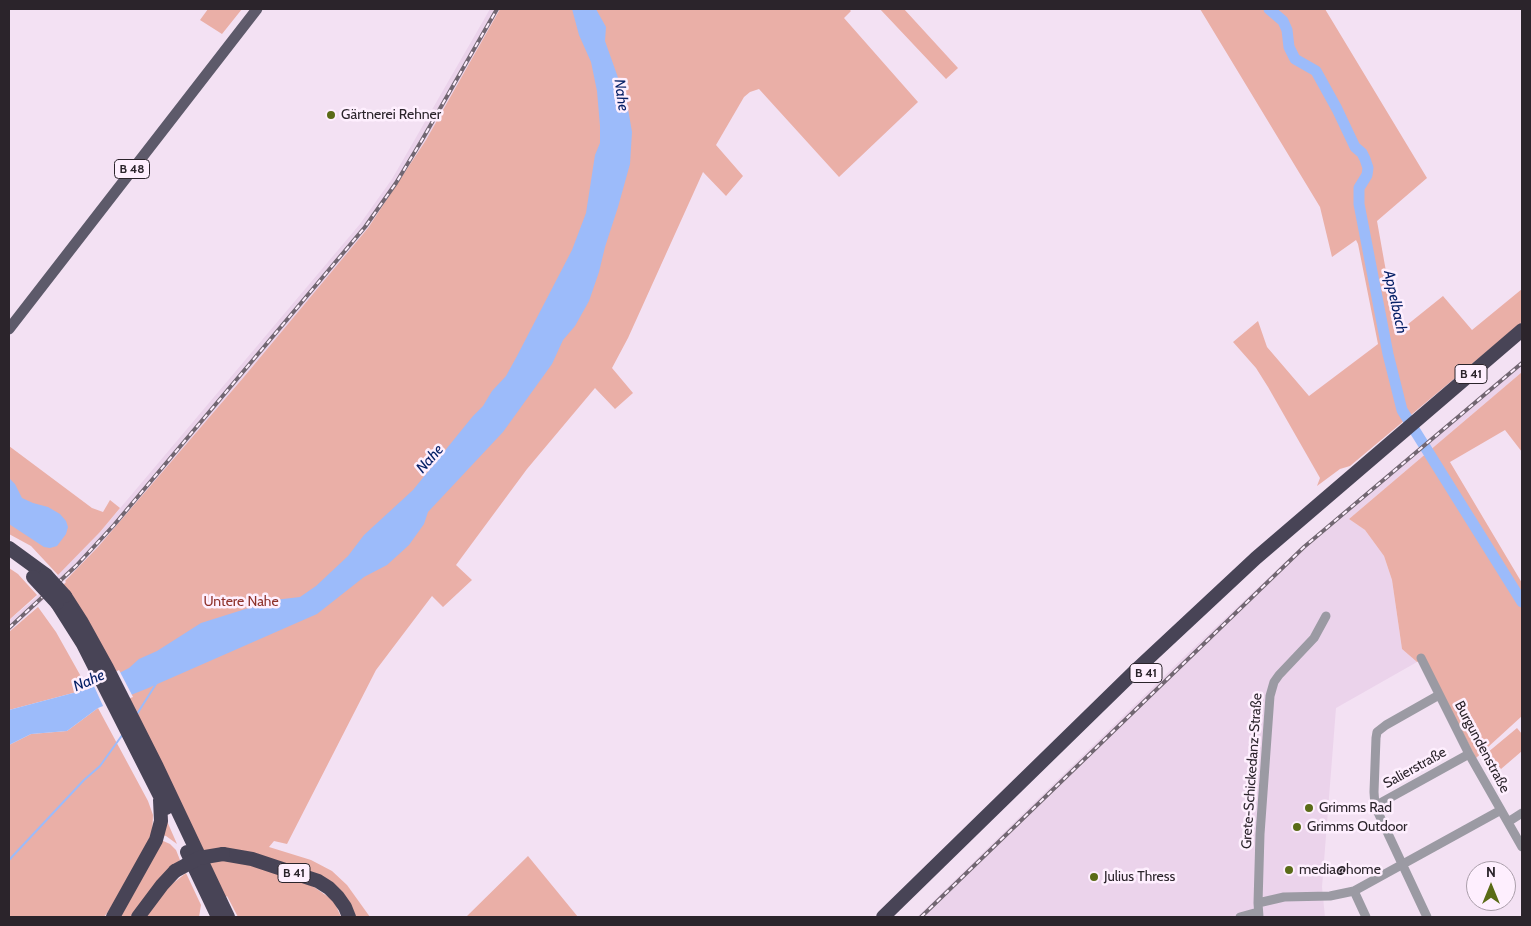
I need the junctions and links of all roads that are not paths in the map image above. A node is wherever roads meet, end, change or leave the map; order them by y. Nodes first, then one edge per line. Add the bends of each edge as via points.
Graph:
1 (257, 9) edge
2 (9, 329) edge
3 (1522, 330) edge
4 (1522, 340) edge
5 (1421, 421) junction
6 (1404, 436) junction
7 (9, 552) edge
8 (1326, 616) dead end
9 (1421, 658) dead end
10 (1439, 695) junction
11 (1468, 754) junction
12 (152, 769) junction
13 (160, 796) junction
14 (1375, 806) junction
15 (1500, 810) junction
16 (1522, 813) edge
17 (1508, 822) junction
18 (1522, 847) edge
19 (1402, 865) junction
20 (1354, 891) junction
21 (1258, 911) edge
22 (113, 917) edge
23 (138, 917) edge
24 (218, 917) edge
25 (228, 917) edge
26 (350, 917) edge
27 (883, 917) edge
28 (894, 917) edge
29 (1240, 917) edge
30 (1366, 917) edge
31 (1427, 917) edge

1 - 2 main road, B 48
3 - 5 highway, B 41
4 - 5 highway, B 41
5 - 6 highway, B 41
6 - 27 highway, B 41 via 1304,515 1211,599
6 - 28 highway, B 41 via 1216,605
7 - 12 highway, bridge via 40,576 61,600 72,624 103,671
8 - 21 street, Grete-Schickedanz-Straße via 1314,638 1274,682 1270,696
9 - 10 street, Burgundenstraße
10 - 11 street, Burgundenstraße
10 - 14 street via 1377,732
11 - 14 street, Salierstraße
11 - 15 street, Burgundenstraße
12 - 13 highway
12 - 25 highway
13 - 22 highway via 158,836
13 - 24 highway
14 - 19 street
15 - 17 street, Burgundenstraße
15 - 19 street
16 - 17 street
17 - 18 street, Burgundenstraße
19 - 20 street
19 - 31 street
20 - 21 street via 1330,896 1284,897
20 - 30 street
21 - 29 street
23 - 26 highway, B 41, bridge via 175,871 199,858 223,854 252,859 318,881 338,896

